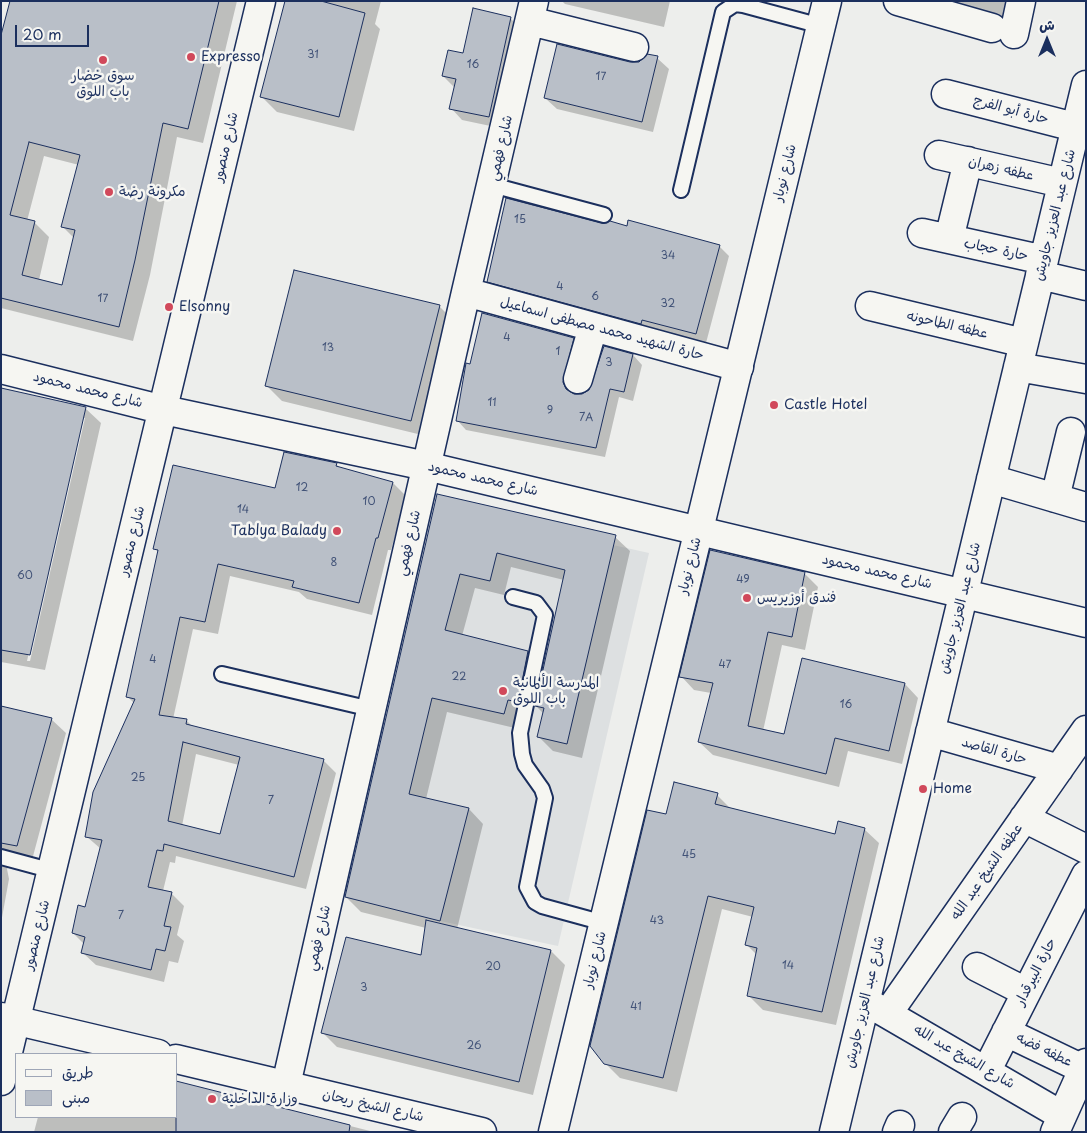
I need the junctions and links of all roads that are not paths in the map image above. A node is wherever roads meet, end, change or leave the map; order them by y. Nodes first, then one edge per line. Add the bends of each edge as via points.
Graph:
1 (261, 1) edge
2 (898, 1) edge
3 (1021, 1) edge
4 (532, 11) edge
5 (824, 13) edge
6 (634, 47) dead end
7 (1086, 85) edge
8 (946, 94) dead end
9 (1081, 128) edge
10 (939, 154) dead end
11 (968, 161) junction
12 (1062, 183) junction
13 (492, 185) junction
14 (681, 190) dead end
15 (604, 215) dead end
16 (922, 234) dead end
17 (948, 239) junction
18 (1042, 268) junction
19 (1086, 286) edge
20 (466, 292) junction
21 (870, 306) dead end
22 (593, 327) junction
23 (1021, 355) junction
24 (739, 367) junction
25 (1, 369) edge
26 (578, 379) dead end
27 (1086, 379) edge
28 (164, 410) junction
29 (1071, 432) dead end
30 (426, 466) junction
31 (991, 479) junction
32 (1055, 498) junction
33 (1086, 506) edge
34 (699, 530) junction
35 (963, 593) junction
36 (513, 597) dead end
37 (1086, 623) edge
38 (222, 674) dead end
39 (371, 709) junction
40 (1086, 730) edge
41 (930, 732) junction
42 (1059, 769) junction
43 (1024, 818) junction
44 (1086, 849) edge
45 (1, 857) edge
46 (53, 871) junction
47 (1086, 875) edge
48 (604, 923) junction
49 (977, 967) dead end
50 (1026, 992) junction
51 (877, 1007) junction
52 (9, 1019) edge
53 (1006, 1032) junction
54 (154, 1053) edge
55 (178, 1059) edge
56 (1084, 1066) edge
57 (987, 1070) junction
58 (1, 1081) edge
59 (286, 1085) junction
60 (1058, 1123) edge
61 (482, 1132) edge
62 (553, 1132) edge
63 (834, 1132) edge

1 - 28 street, شارع منصور
2 - 3 street via 1003,31
4 - 6 street
4 - 13 street, شارع فهمي
5 - 14 lane via 735,4 723,12
5 - 24 street, شارع نوبار
7 - 9 street, شارع عبد العزيز جاويش
8 - 9 street, حارة أبو الفرج
9 - 12 street, شارع عبد العزيز جاويش
10 - 11 street, عطفه زهران
11 - 12 street, عطفه زهران
11 - 17 street, حارة حجاب
12 - 18 street, شارع عبد العزيز جاويش
13 - 15 lane
13 - 20 street, شارع فهمي
16 - 17 street, حارة حجاب
17 - 18 street, حارة حجاب
18 - 19 street, حارة حجاب
18 - 23 street, شارع عبد العزيز جاويش
20 - 22 street, حارة الشهيد محمد مصطفى اسماعيل
20 - 30 street, شارع فهمي
21 - 23 street, عطفه الطاحونه
22 - 24 street, حارة الشهيد محمد مصطفى اسماعيل
22 - 26 street
23 - 27 street, عطفه الطاحونه
23 - 31 street, شارع عبد العزيز جاويش
24 - 34 street, شارع نوبار
25 - 28 street, شارع محمد محمود
28 - 30 street, شارع محمد محمود
28 - 46 street, شارع منصور
29 - 32 street
30 - 34 street, شارع محمد محمود
30 - 39 street, شارع فهمي
31 - 32 street
31 - 35 street, شارع عبد العزيز جاويش
32 - 33 street
34 - 35 street, شارع محمد محمود
34 - 48 street, شارع نوبار
35 - 37 street, شارع محمد محمود
35 - 41 street, شارع عبد العزيز جاويش
36 - 48 lane via 536,603 544,615 520,733 522,754 542,788 544,798 527,887 535,902 542,906
38 - 39 lane
39 - 59 street, شارع فهمي
40 - 42 street, عطفه الشيخ عبد الله
41 - 42 street, حارة القاصد
41 - 51 street, شارع عبد العزيز جاويش
42 - 43 street, عطفه الشيخ عبد الله
43 - 44 street
43 - 51 street, عطفه الشيخ عبد الله
45 - 46 lane
46 - 52 street, شارع منصور
47 - 50 street, حارة البيرقدار
48 - 62 street, شارع نوبار
49 - 50 street
50 - 53 street, حارة البيرقدار
51 - 57 street, شارع الشيخ عبد الله
51 - 63 street, شارع عبد العزيز جاويش
52 - 54 street
52 - 58 street, شارع منصور
53 - 56 street, عطفه فضه
53 - 57 street, حارة البيرقدار
55 - 59 street, شارع الشيخ ريحان
56 - 60 street
57 - 60 street, شارع الشيخ عبد الله
59 - 61 street, شارع الشيخ ريحان

